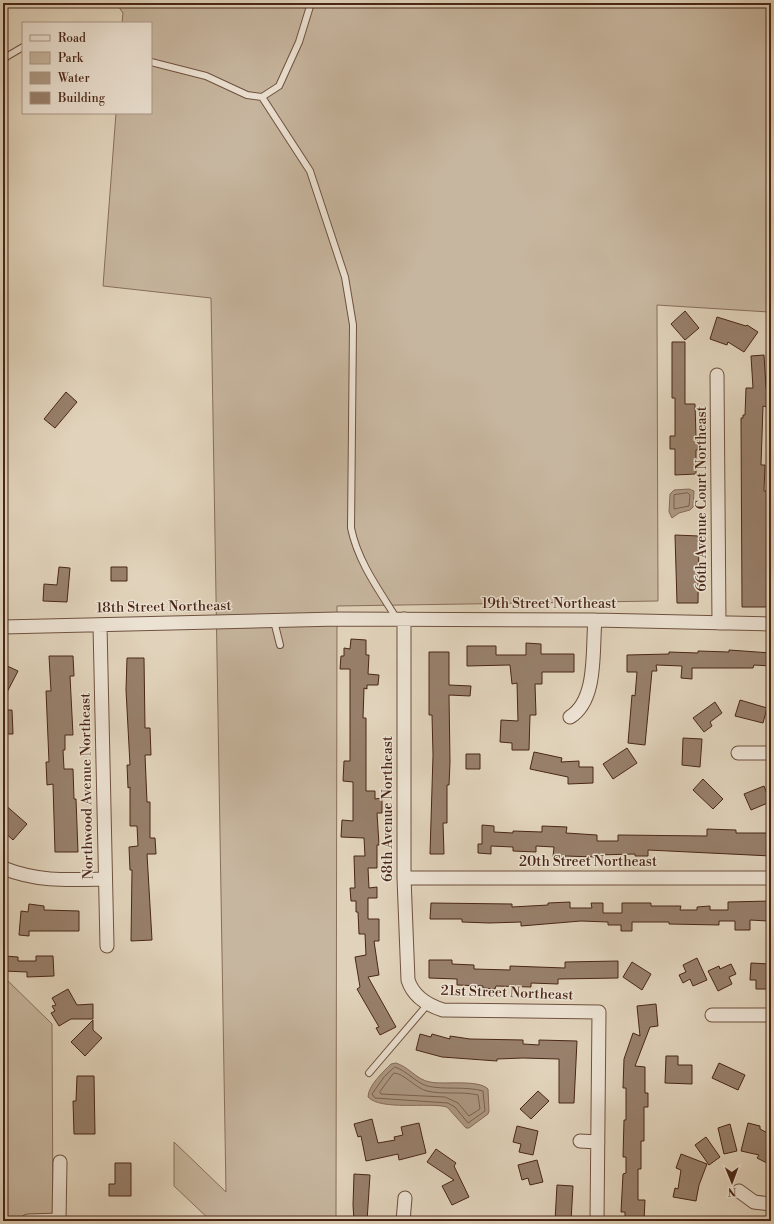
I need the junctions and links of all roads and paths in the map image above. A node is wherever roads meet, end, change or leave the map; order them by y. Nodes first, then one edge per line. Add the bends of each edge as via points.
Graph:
1 (311, 3) edge
2 (22, 48) edge
3 (3, 62) edge
4 (152, 62) edge
5 (262, 97) junction
6 (717, 375) dead end
7 (401, 619) junction
8 (327, 620) joint
9 (595, 620) junction
10 (274, 621) junction
11 (719, 623) junction
12 (771, 624) edge
13 (100, 625) junction
14 (3, 627) edge
15 (280, 645) dead end
16 (570, 717) dead end
17 (738, 753) dead end
18 (771, 753) edge
19 (3, 868) edge
20 (404, 878) junction
21 (771, 878) edge
22 (105, 879) junction
23 (107, 946) dead end
24 (423, 1000) junction
25 (712, 1015) dead end
26 (771, 1015) edge
27 (370, 1073) dead end
28 (580, 1141) dead end
29 (598, 1142) junction
30 (60, 1162) dead end
31 (739, 1191) dead end
32 (405, 1198) dead end
33 (771, 1204) edge
34 (59, 1220) edge
35 (28, 1221) edge
36 (403, 1221) edge
37 (596, 1221) edge

1 - 5 lane via 299,42 278,86
2 - 3 lane via 6,57
4 - 5 lane via 206,76 247,95
5 - 7 lane via 310,171 345,277 353,325 351,528 355,548 372,580
6 - 11 street, 66th Avenue Court Northeast
7 - 8 street, 19th Street Northeast
7 - 9 street, 19th Street Northeast
7 - 20 street, 68th Avenue Northeast
8 - 10 street, 18th Street Northeast
9 - 11 street, 19th Street Northeast
9 - 16 street via 590,686 579,712
10 - 13 street, 18th Street Northeast
10 - 15 lane
11 - 12 street, 19th Street Northeast
13 - 14 street, 18th Street Northeast
13 - 22 street, Northwood Avenue Northeast
17 - 18 street
19 - 22 street via 49,880
20 - 21 street, 20th Street Northeast
20 - 24 street, 68th Avenue Northeast via 406,971 410,987
22 - 23 street, Northwood Avenue Northeast
24 - 27 lane
24 - 29 street, 21st Street Northeast via 442,1010 599,1012
25 - 26 street
28 - 29 street
29 - 37 street
30 - 34 street
31 - 33 street via 754,1202
32 - 36 street
34 - 35 street

